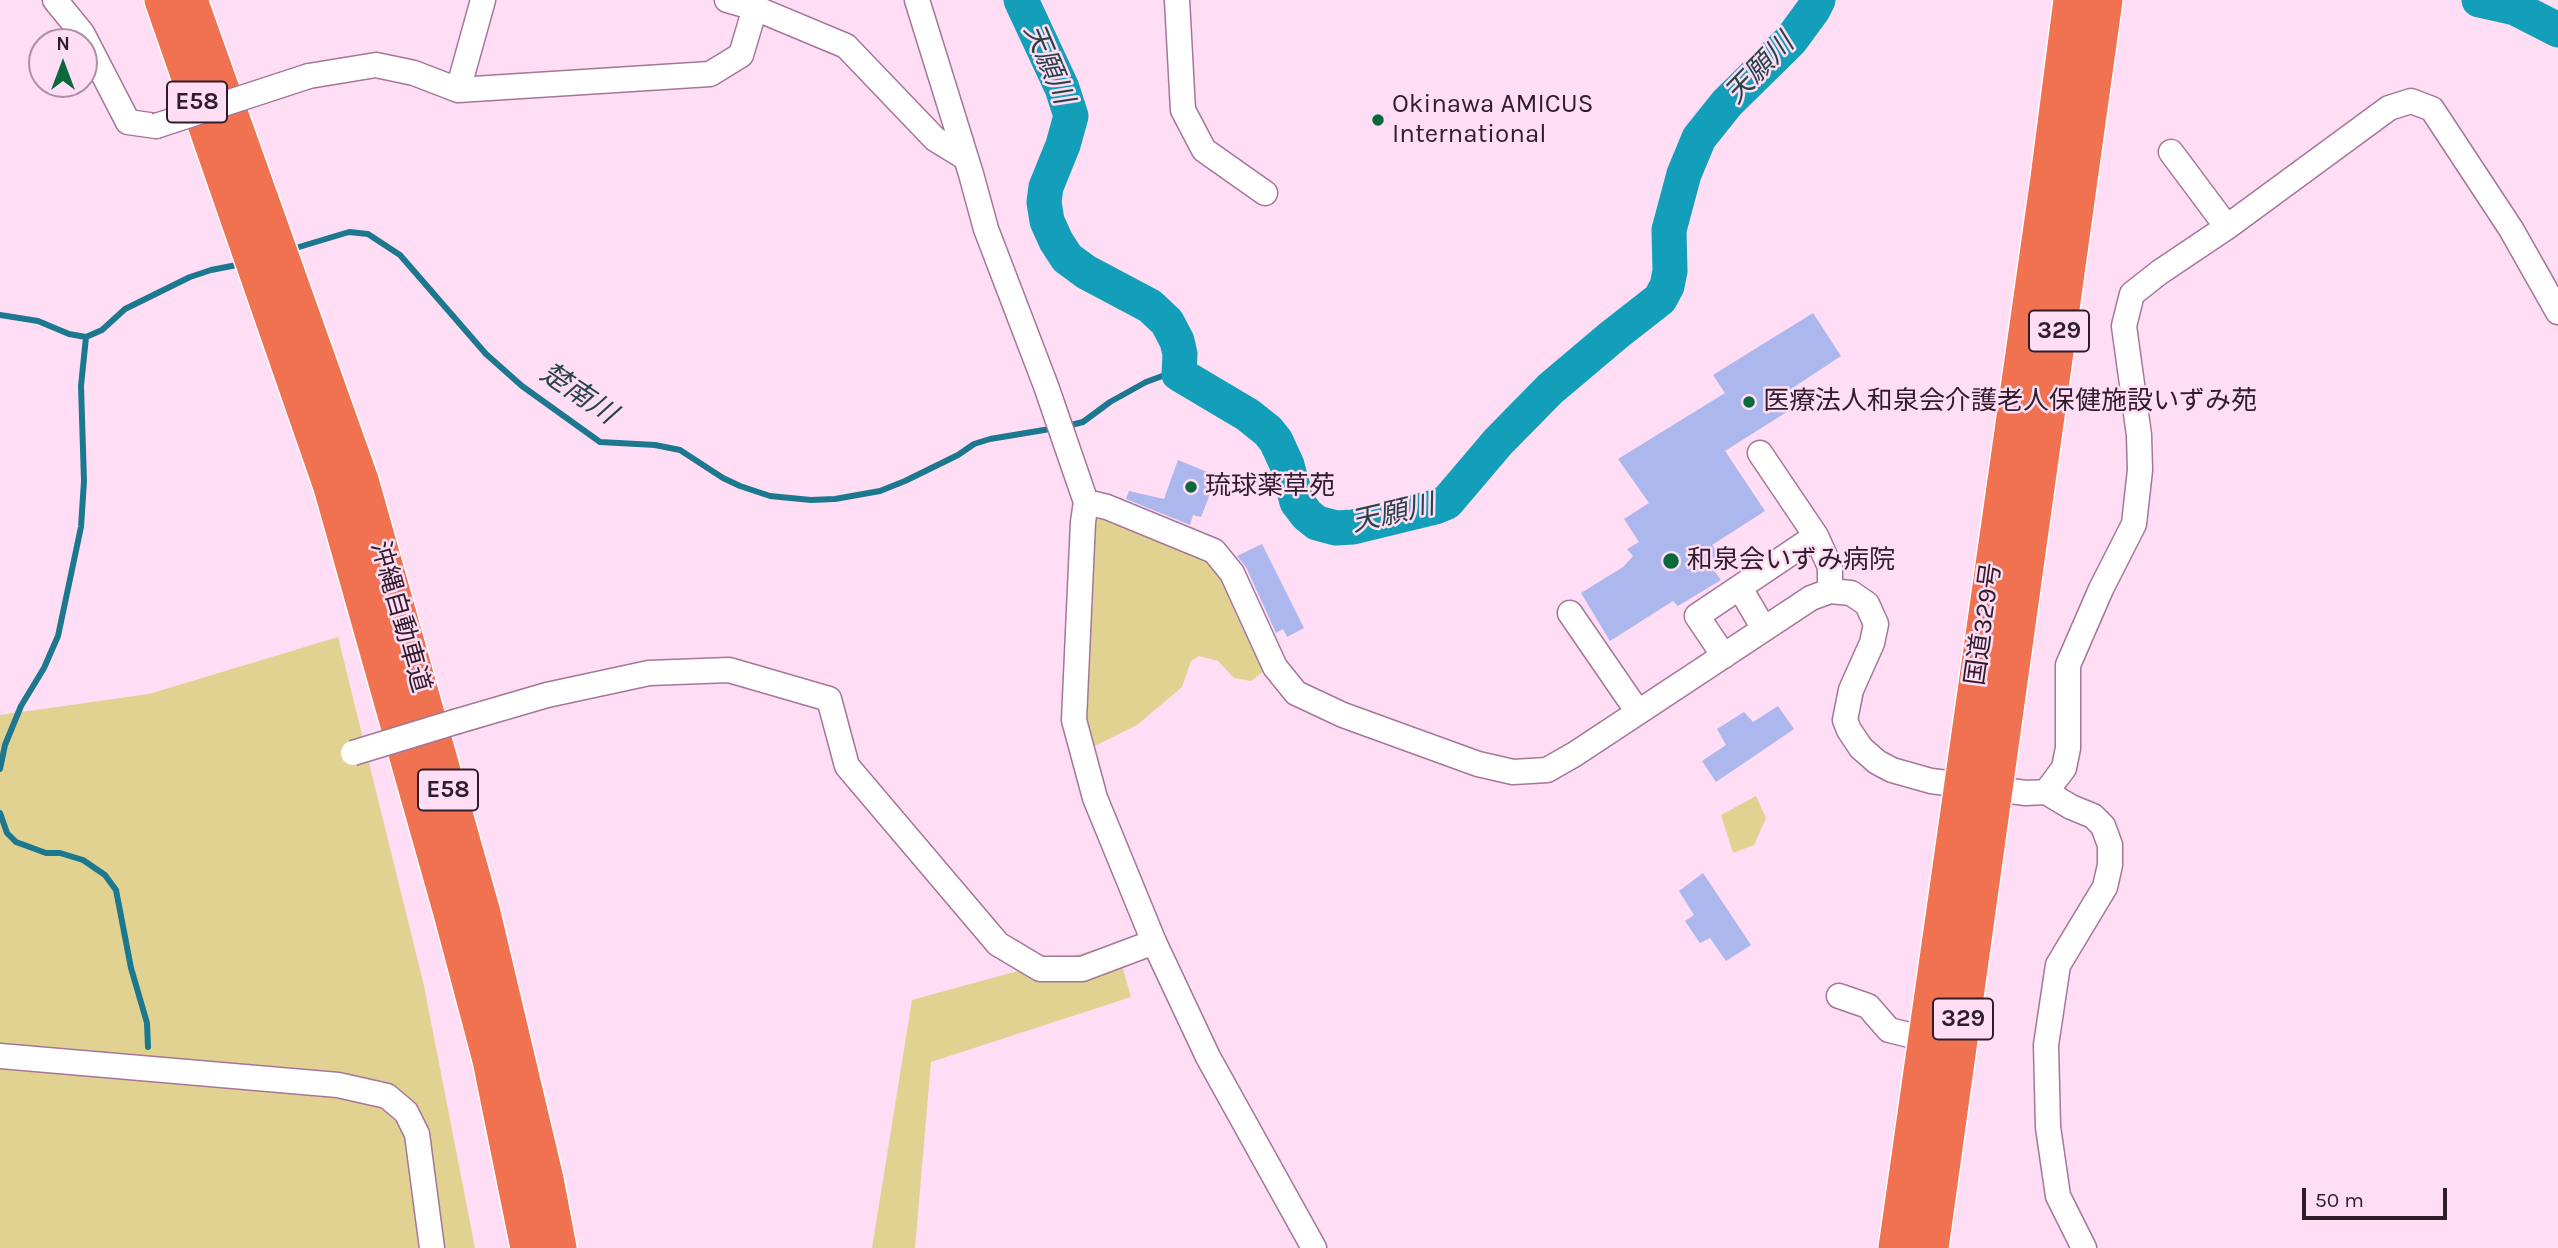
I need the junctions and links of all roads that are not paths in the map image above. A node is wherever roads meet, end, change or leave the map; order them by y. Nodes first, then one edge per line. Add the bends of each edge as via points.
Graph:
1 (55, 0) edge
2 (162, 0) edge
3 (190, 0) edge
4 (483, 0) edge
5 (727, 0) edge
6 (917, 0) edge
7 (1177, 0) edge
8 (2071, 0) edge
9 (2105, 0) edge
10 (755, 8) junction
11 (458, 90) junction
12 (2171, 152) dead end
13 (966, 158) junction
14 (1265, 193) dead end
15 (246, 200) junction
16 (2227, 227) junction
17 (2558, 312) edge
18 (298, 344) junction
19 (1760, 453) dead end
20 (1086, 502) junction
21 (1816, 536) junction
22 (1830, 579) junction
23 (1740, 588) junction
24 (1570, 613) dead end
25 (1761, 625) junction
26 (1720, 650) junction
27 (1638, 712) junction
28 (353, 753) dead end
29 (1960, 785) junction
30 (1995, 789) junction
31 (2046, 792) junction
32 (1154, 942) junction
33 (1839, 996) dead end
34 (1926, 1039) junction
35 (0, 1056) edge
36 (432, 1248) edge
37 (528, 1248) edge
38 (559, 1248) edge
39 (1314, 1248) edge
40 (1896, 1248) edge
41 (1931, 1248) edge
42 (2084, 1248) edge

1 - 11 street, bridge via 82,33 128,122 156,126 309,76 376,65
2 - 15 highway, 沖縄自動車道 / E58
3 - 15 highway, 沖縄自動車道 / E58
4 - 11 street
5 - 10 street
6 - 13 street
7 - 14 street via 1183,110 1204,150
8 - 29 highway, 国道329号 / 329
9 - 30 highway, 国道329号 / 329
10 - 11 street via 741,55 710,74
10 - 13 street via 846,46 935,139
12 - 16 street
13 - 20 street via 986,229
15 - 18 highway, 沖縄自動車道 / E58
16 - 17 street via 2389,108 2411,101 2432,109 2511,229
16 - 31 street via 2133,294 2127,310 2124,326 2139,435 2134,524 2068,665 2068,748 2064,768
18 - 37 highway, 沖縄自動車道 / E58 via 331,487 490,1060
18 - 38 highway, 沖縄自動車道 / E58 via 360,480 483,913 547,1179
19 - 21 street
20 - 27 street via 1214,551 1232,572 1275,667 1296,693 1343,715 1478,764 1513,772 1547,769
20 - 32 street via 1074,720 1095,798
21 - 22 street
21 - 23 street
22 - 25 street via 1811,598
22 - 29 street via 1867,604 1876,624 1851,690 1849,730 1861,748 1892,770
23 - 25 street
23 - 26 street via 1698,616
24 - 27 street
25 - 26 street
26 - 27 street
28 - 32 street, bridge via 547,695 649,673 729,670 829,699 847,766 998,944 1040,969 1082,969
29 - 30 street
29 - 34 highway, 国道329号 / 329
30 - 31 street
30 - 41 highway, 国道329号 / 329
31 - 42 street via 2093,816 2103,826 2110,845 2105,887 2058,965 2046,1045 2048,1127 2059,1196
32 - 39 street via 1208,1057
33 - 34 street via 1868,1006 1889,1030
34 - 40 highway, 国道329号 / 329
35 - 36 street via 338,1085 387,1096 406,1112 417,1134

